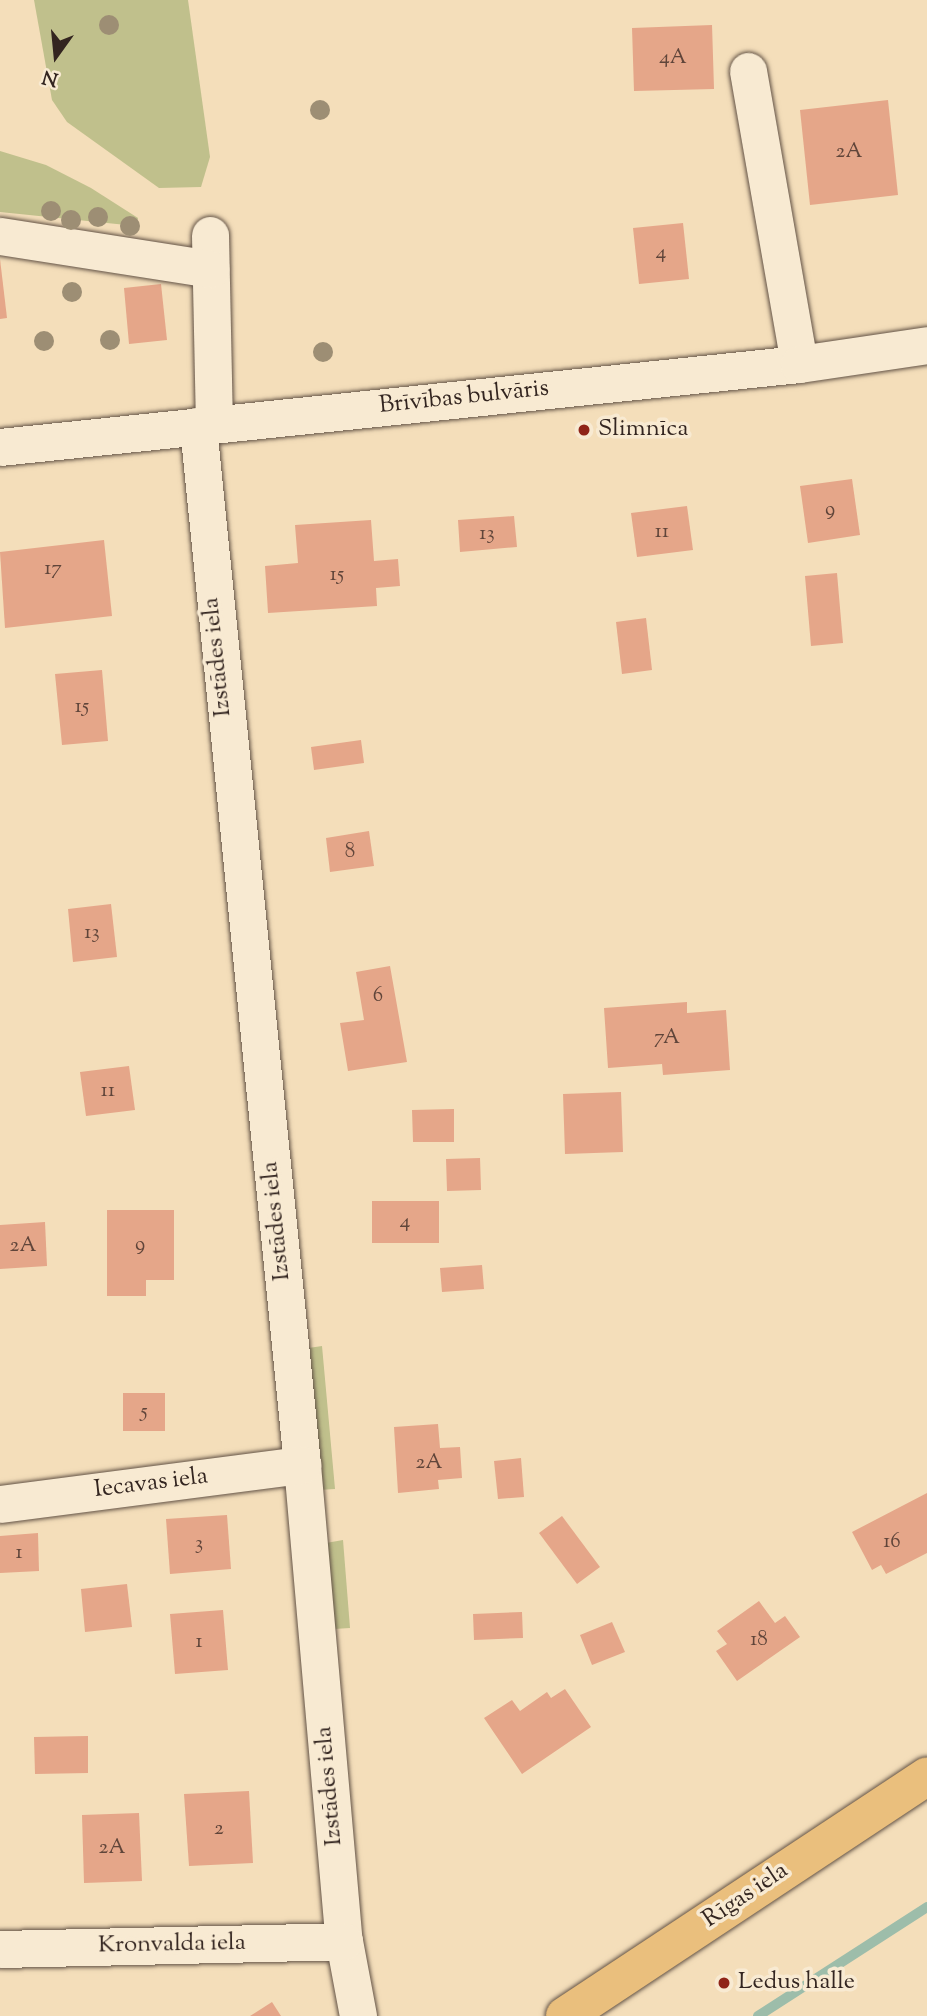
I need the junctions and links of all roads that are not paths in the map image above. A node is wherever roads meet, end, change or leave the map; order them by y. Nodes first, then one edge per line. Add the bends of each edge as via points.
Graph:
1 (748, 71) dead end
2 (0, 236) edge
3 (927, 345) edge
4 (799, 364) junction
5 (206, 425) junction
6 (0, 447) edge
7 (302, 1465) junction
8 (0, 1504) edge
9 (927, 1776) edge
10 (344, 1941) junction
11 (0, 1949) edge
12 (358, 2016) edge
13 (565, 2016) edge

1 - 4 street
2 - 5 street, Izstādes iela via 210,252
3 - 4 street, Brīvības bulvāris
4 - 5 street, Brīvības bulvāris
5 - 6 street, Brīvības bulvāris
5 - 7 street, Izstādes iela
7 - 8 street, Iecavas iela
7 - 10 street, Izstādes iela
9 - 13 main road, Rīgas iela
10 - 11 street, Kronvalda iela
10 - 12 street, Izstādes iela

